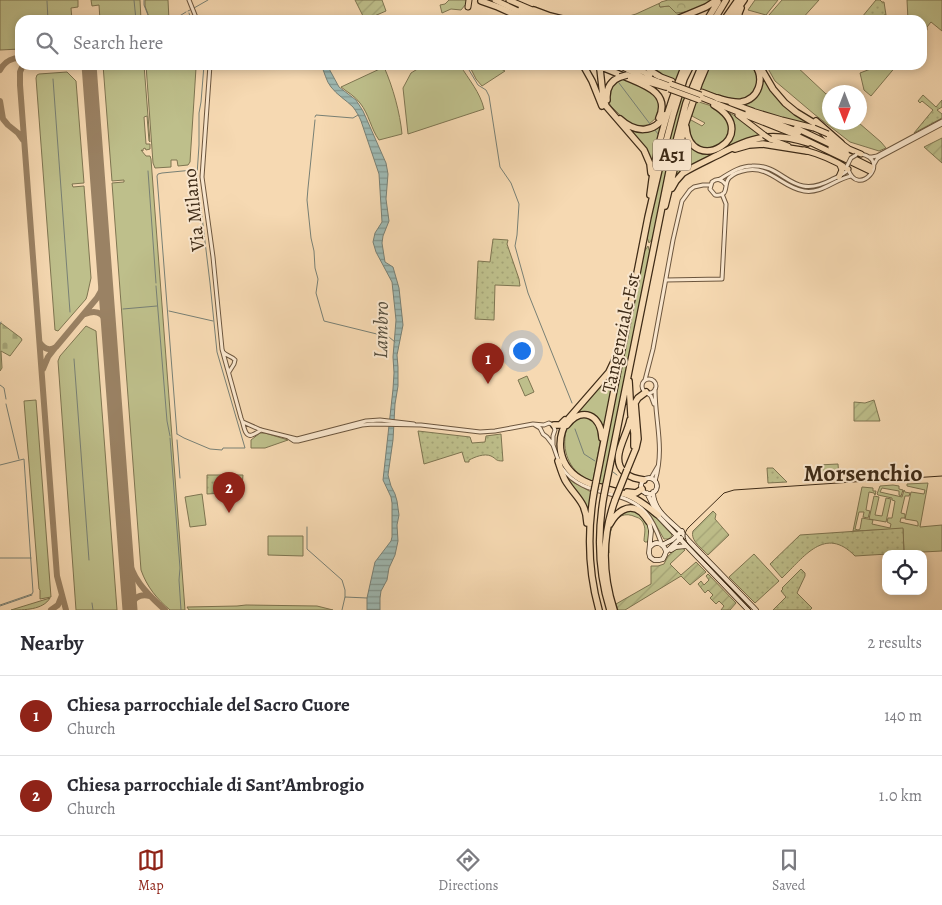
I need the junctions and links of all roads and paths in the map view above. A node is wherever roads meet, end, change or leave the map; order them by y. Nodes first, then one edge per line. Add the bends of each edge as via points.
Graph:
1 (189, 0) edge
2 (469, 0) edge
3 (498, 0) edge
4 (509, 0) edge
5 (718, 0) edge
6 (726, 0) edge
7 (738, 0) edge
8 (744, 0) edge
9 (481, 1) dead end
10 (517, 4) edge
11 (468, 7) dead end
12 (534, 10) junction
13 (195, 15) edge
14 (517, 15) edge
15 (527, 15) edge
16 (536, 15) edge
17 (538, 15) edge
18 (545, 15) edge
19 (547, 15) edge
20 (687, 15) edge
21 (710, 15) edge
22 (717, 15) edge
23 (728, 15) edge
24 (734, 15) edge
25 (739, 15) edge
26 (210, 70) edge
27 (585, 70) edge
28 (600, 70) edge
29 (609, 70) edge
30 (632, 70) edge
31 (633, 70) edge
32 (639, 70) edge
33 (647, 70) edge
34 (650, 70) edge
35 (681, 70) edge
36 (688, 70) edge
37 (700, 70) edge
38 (706, 70) edge
39 (758, 70) edge
40 (763, 70) edge
41 (763, 70) edge
42 (660, 76) junction
43 (671, 85) junction
44 (701, 96) junction
45 (717, 98) junction
46 (714, 105) junction
47 (669, 106) junction
48 (749, 110) junction
49 (688, 114) junction
50 (738, 115) junction
51 (942, 123) edge
52 (646, 129) junction
53 (633, 138) junction
54 (808, 143) junction
55 (841, 143) junction
56 (808, 151) junction
57 (846, 152) junction
58 (858, 154) junction
59 (716, 156) junction
60 (869, 157) junction
61 (860, 162) junction
62 (840, 164) junction
63 (848, 168) junction
64 (871, 169) junction
65 (851, 176) junction
66 (840, 178) junction
67 (720, 180) junction
68 (710, 185) junction
69 (726, 185) junction
70 (651, 190) junction
71 (722, 194) junction
72 (668, 196) junction
73 (648, 218) junction
74 (658, 229) junction
75 (666, 280) junction
76 (626, 330) junction
77 (223, 352) junction
78 (231, 357) junction
79 (226, 363) junction
80 (650, 364) junction
81 (233, 365) junction
82 (629, 371) junction
83 (229, 372) junction
84 (651, 379) junction
85 (645, 380) junction
86 (655, 389) junction
87 (646, 392) junction
88 (587, 397) junction
89 (655, 407) junction
90 (631, 415) junction
91 (243, 422) junction
92 (535, 424) junction
93 (544, 425) junction
94 (554, 425) junction
95 (252, 426) junction
96 (541, 429) junction
97 (260, 430) junction
98 (245, 431) junction
99 (254, 434) junction
100 (553, 436) junction
101 (547, 437) junction
102 (553, 445) junction
103 (633, 455) junction
104 (600, 460) junction
105 (558, 461) junction
106 (658, 466) junction
107 (651, 478) junction
108 (644, 480) junction
109 (656, 480) junction
110 (645, 491) junction
111 (653, 492) junction
112 (629, 496) junction
113 (638, 506) junction
114 (658, 515) junction
115 (649, 522) junction
116 (607, 528) junction
117 (683, 533) junction
118 (678, 537) junction
119 (662, 544) junction
120 (589, 546) junction
121 (687, 546) junction
122 (650, 547) junction
123 (666, 553) junction
124 (598, 610) edge
125 (610, 610) edge
126 (614, 610) edge
127 (748, 610) edge
128 (756, 610) edge

1 - 13 street
2 - 11 highway
3 - 10 highway
3 - 15 highway
4 - 10 highway
5 - 20 highway
5 - 21 highway
6 - 22 highway
7 - 23 highway
8 - 24 highway
8 - 25 highway
9 - 14 highway
10 - 12 highway
10 - 16 highway
10 - 17 highway
12 - 18 highway
12 - 19 highway
26 - 77 street, Via Milano via 202,177
27 - 53 highway via 606,112
28 - 53 highway via 606,106
29 - 52 highway via 658,94 661,113
30 - 43 highway
31 - 43 highway
32 - 43 highway
33 - 42 highway
34 - 42 highway
35 - 43 highway
36 - 73 highway, Tangenziale Est / A51 via 673,115
37 - 74 highway, Tangenziale Est / A51 via 677,133
38 - 49 highway
39 - 45 highway via 760,81 752,97 743,102
40 - 55 highway via 788,102
41 - 57 highway via 782,100
42 - 43 highway
43 - 44 highway, bridge
43 - 47 highway
43 - 52 highway via 624,76 613,81 608,88 606,96 610,109 626,124
44 - 45 highway
44 - 46 highway
44 - 61 highway via 788,128
44 - 64 highway
45 - 48 highway
46 - 49 highway via 726,114 731,126 726,144 720,148 706,151 694,145 687,134
46 - 50 highway
47 - 52 highway via 662,120
47 - 70 highway
48 - 55 highway, bridge via 814,128
48 - 57 highway via 797,128
49 - 72 highway
50 - 54 highway
50 - 56 highway, bridge via 770,139
51 - 60 street
51 - 64 street via 880,158
53 - 70 highway via 644,150 650,164
54 - 59 highway via 763,137 743,142
54 - 64 highway via 856,166
55 - 58 highway
56 - 59 highway via 763,144
56 - 62 highway
57 - 61 highway
58 - 60 street
58 - 63 street, bridge via 850,158
59 - 72 highway via 683,173
60 - 64 street
61 - 64 highway
62 - 63 highway
62 - 66 highway
63 - 65 street
63 - 66 street
64 - 65 street via 866,179
65 - 66 street
66 - 67 street via 815,187 804,187 765,168 752,166 741,167
66 - 69 street via 824,188 806,191 767,172 746,170 734,174
67 - 68 street via 714,180
67 - 69 street
68 - 71 street via 712,194
68 - 75 street via 694,187 682,201
69 - 71 street
70 - 73 highway
71 - 75 street via 726,204 722,279
72 - 74 highway
73 - 76 highway, Tangenziale Est / A51
74 - 82 highway, Tangenziale Est / A51
75 - 80 street
76 - 88 highway via 612,366
76 - 104 highway, Tangenziale Est / A51
77 - 78 street
77 - 79 street, Via Milano
78 - 79 street
78 - 81 street
79 - 81 street
79 - 83 street, Via Milano
80 - 84 street
80 - 85 street
81 - 83 street
82 - 90 highway
82 - 125 highway, Tangenziale Est / A51, bridge via 600,525 602,578
83 - 91 street, Via Milano
84 - 85 street
84 - 86 street via 655,382
85 - 87 street via 642,386
86 - 87 street
86 - 89 street
87 - 89 street
87 - 103 highway via 636,403 638,439
88 - 94 highway via 562,424
88 - 112 highway via 563,429 560,450 564,462 582,480
89 - 106 street via 660,450
90 - 103 highway
90 - 108 highway via 618,461 628,475
91 - 95 street
91 - 98 street, Via Milano
92 - 93 street
92 - 96 street
92 - 97 street via 480,432 388,422 298,441
93 - 94 street
93 - 96 street
94 - 100 street
95 - 97 street
95 - 98 street via 246,427
95 - 99 street via 256,431
96 - 101 street
97 - 99 street
98 - 99 street via 249,436
100 - 101 street
100 - 102 street
101 - 102 street
102 - 105 street
103 - 116 highway, bridge
104 - 110 highway via 602,432 599,423 590,416 575,418 567,426 563,441 566,458 578,475 621,491
104 - 120 highway, Tangenziale Est / A51, bridge
105 - 113 street via 578,483
105 - 120 highway via 564,479 585,510
106 - 107 street
106 - 109 street
107 - 108 main road
107 - 109 main road
108 - 110 main road
109 - 111 main road via 657,487
110 - 111 main road
110 - 112 highway
110 - 114 main road
111 - 117 main road via 664,517
112 - 114 highway
113 - 115 street
113 - 119 street via 649,516
114 - 118 main road
115 - 116 highway via 638,511 627,509 616,514
115 - 122 main road
116 - 126 highway via 606,569
117 - 118 main road
117 - 128 main road
118 - 119 main road
118 - 121 main road
118 - 123 main road
119 - 122 main road
119 - 123 main road
120 - 124 highway, Tangenziale Est / A51
121 - 123 main road via 676,547
121 - 127 main road
122 - 123 main road via 649,555 654,560 661,560

